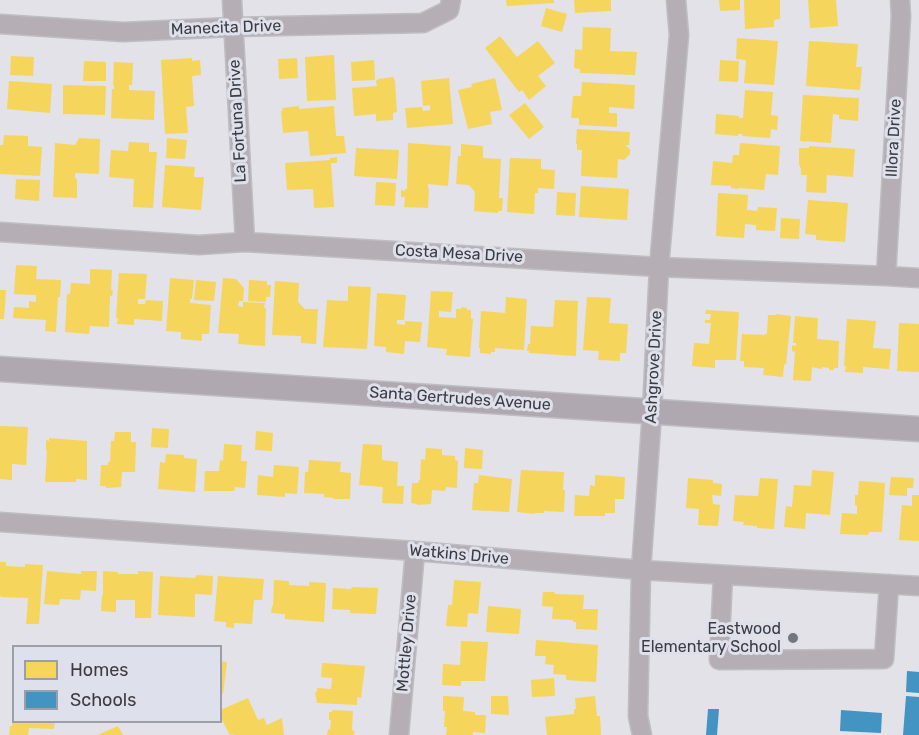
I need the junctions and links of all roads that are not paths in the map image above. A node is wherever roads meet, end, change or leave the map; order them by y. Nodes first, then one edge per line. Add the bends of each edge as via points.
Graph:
1 (232, 0) edge
2 (676, 0) edge
3 (900, 0) edge
4 (450, 5) edge
5 (0, 24) edge
6 (233, 27) junction
7 (0, 232) edge
8 (245, 242) junction
9 (659, 267) junction
10 (886, 276) junction
11 (919, 278) edge
12 (0, 369) edge
13 (652, 412) junction
14 (919, 429) edge
15 (0, 522) edge
16 (415, 551) junction
17 (641, 570) junction
18 (723, 575) junction
19 (889, 584) junction
20 (919, 586) edge
21 (399, 735) edge
22 (642, 735) edge

1 - 6 street, La Fortuna Drive
2 - 9 street, Ashgrove Drive via 679,36
3 - 10 street, Illora Drive
4 - 6 street, Manecita Drive via 423,23
5 - 6 street, Manecita Drive via 123,33
6 - 8 street, La Fortuna Drive
7 - 8 street, Costa Mesa Drive via 199,245
8 - 9 street, Costa Mesa Drive
9 - 10 street, Costa Mesa Drive
9 - 13 street, Ashgrove Drive
10 - 11 street, Costa Mesa Drive
12 - 13 main road, Santa Gertrudes Avenue
13 - 14 main road, Santa Gertrudes Avenue
13 - 17 street, Ashgrove Drive
15 - 16 street, Watkins Drive
16 - 17 street, Watkins Drive
16 - 21 street, Mottley Drive
17 - 18 street, Watkins Drive
17 - 22 street, Ashgrove Drive via 638,716
18 - 19 street, Watkins Drive
18 - 19 street via 719,660 884,659
19 - 20 street, Watkins Drive

